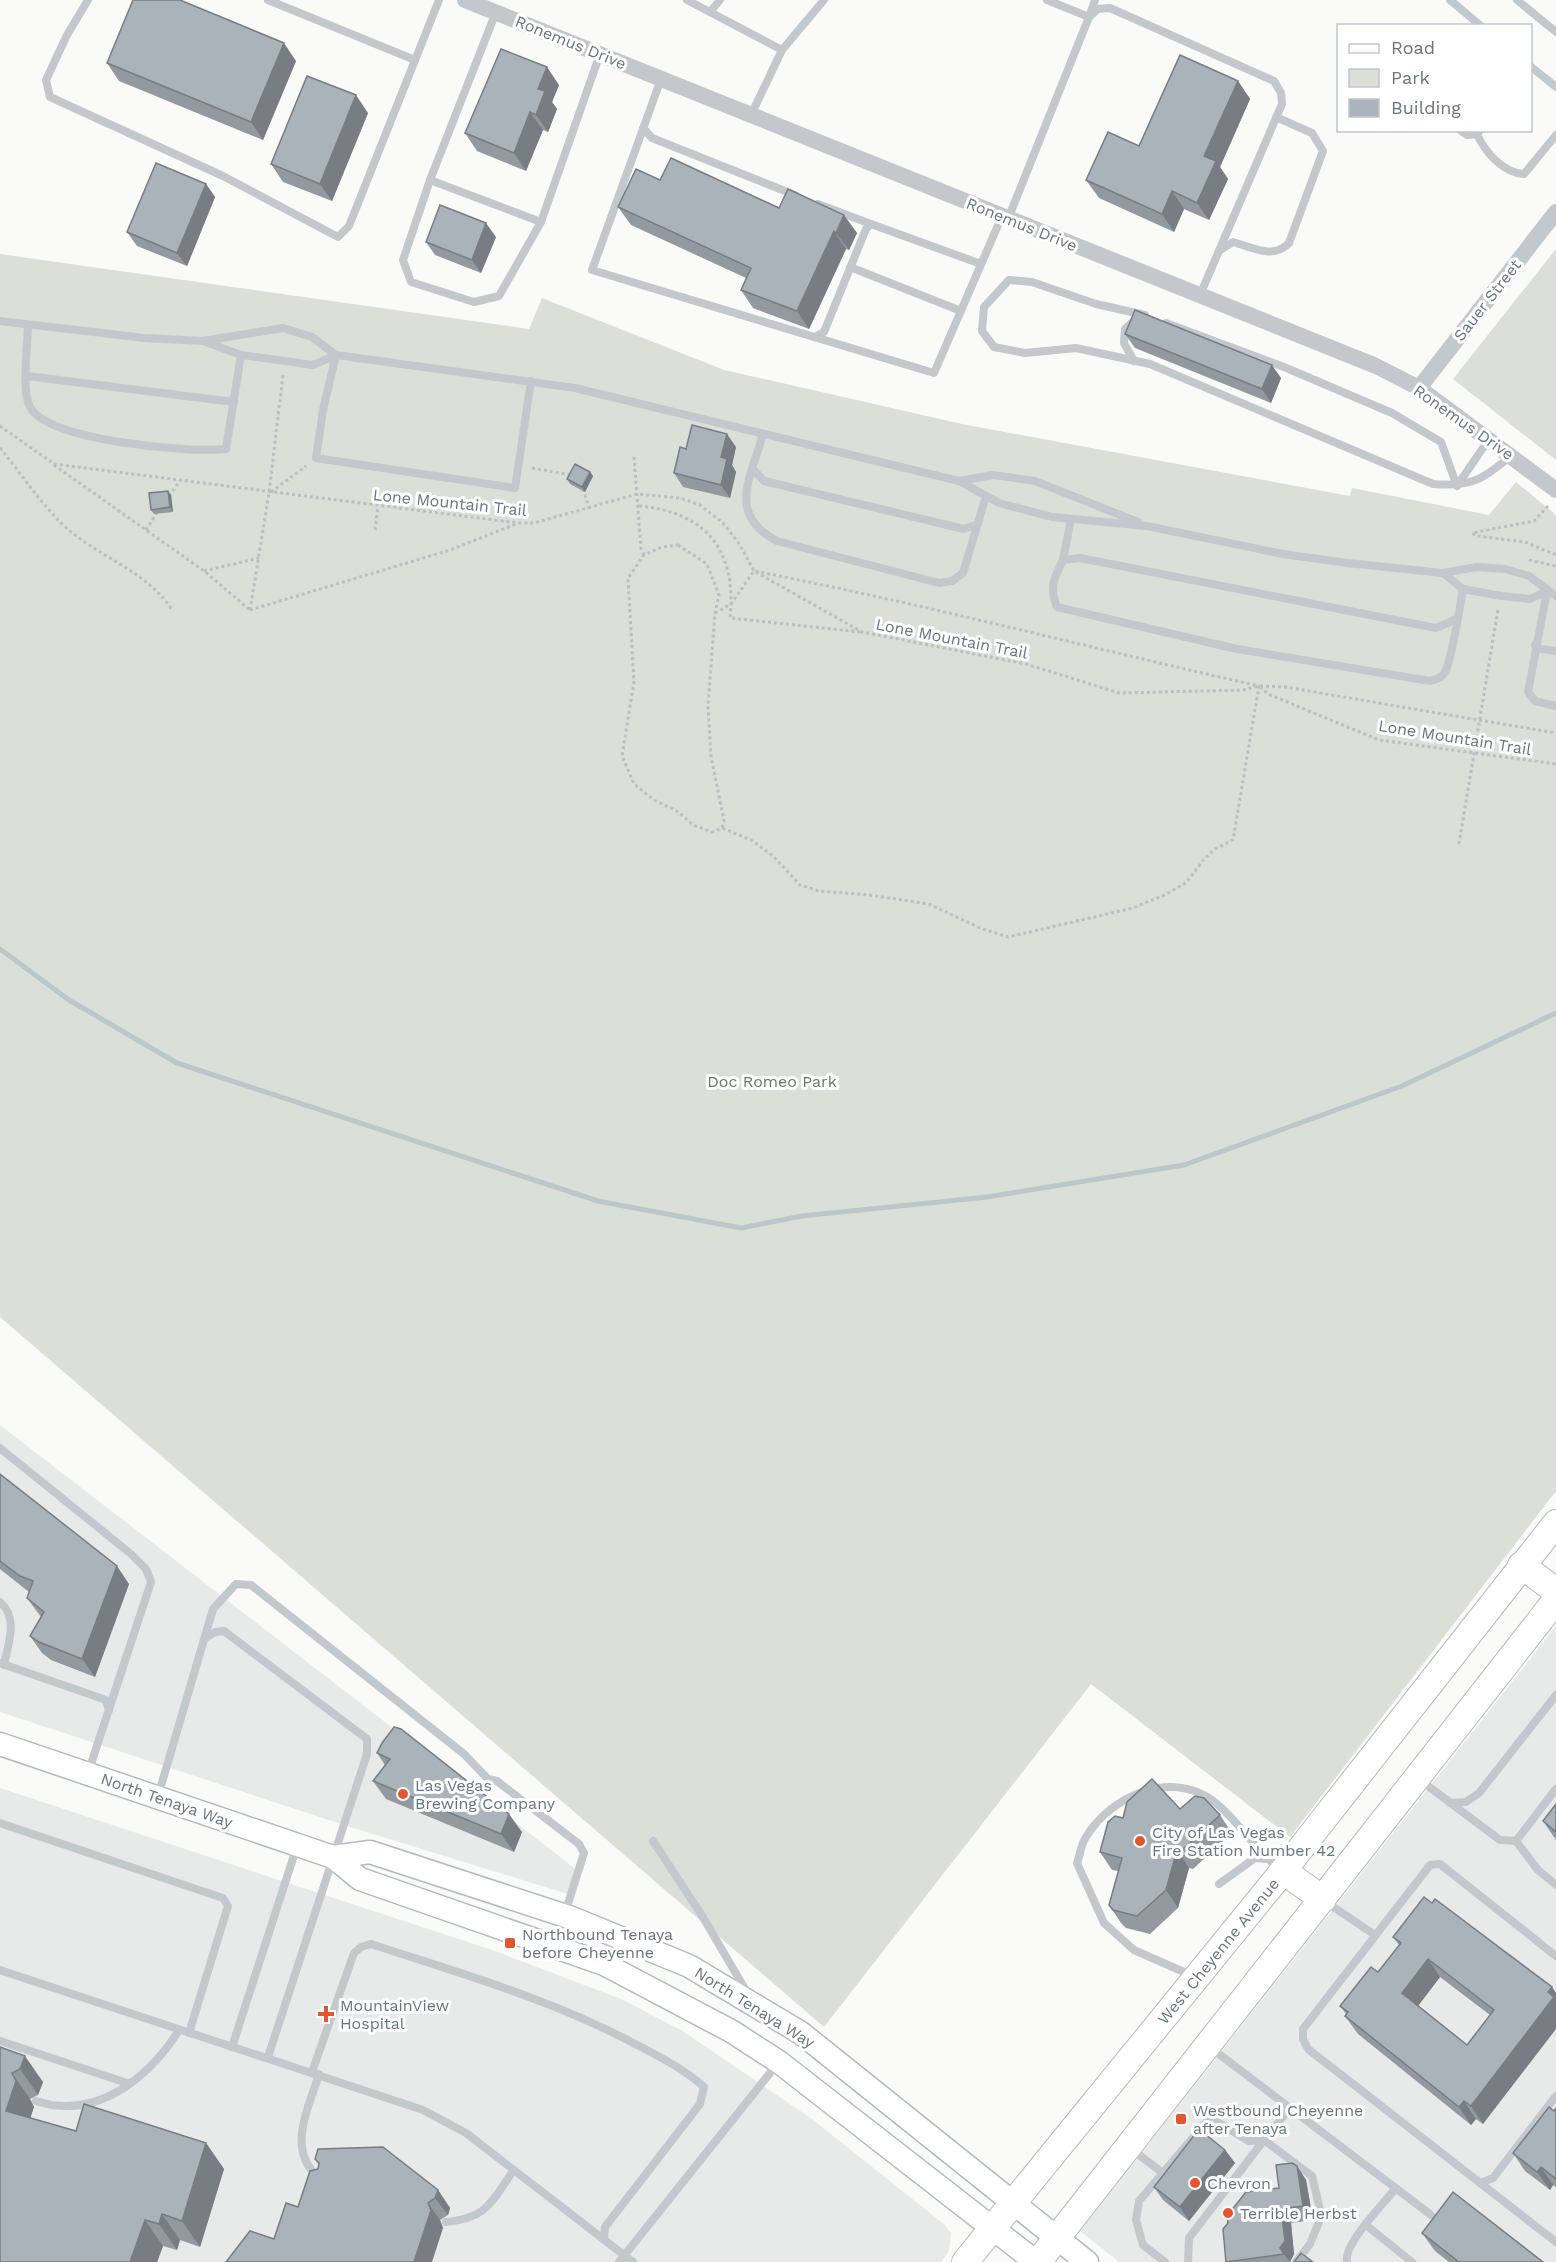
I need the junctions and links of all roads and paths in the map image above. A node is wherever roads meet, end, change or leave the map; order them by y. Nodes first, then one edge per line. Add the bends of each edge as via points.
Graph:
1 (88, 0) edge
2 (268, 0) edge
3 (439, 0) edge
4 (465, 0) edge
5 (687, 0) edge
6 (720, 0) edge
7 (824, 0) edge
8 (1047, 0) edge
9 (1095, 0) edge
10 (1450, 0) edge
11 (1517, 0) edge
12 (496, 12) junction
13 (710, 12) junction
14 (1089, 18) junction
15 (1479, 24) edge
16 (1556, 32) edge
17 (782, 50) junction
18 (600, 54) junction
19 (415, 60) junction
20 (1532, 68) edge
21 (661, 79) junction
22 (1556, 87) edge
23 (751, 115) junction
24 (1276, 117) junction
25 (643, 128) junction
26 (1463, 132) edge
27 (1478, 132) edge
28 (1556, 135) edge
29 (430, 180) junction
30 (1556, 212) edge
31 (1005, 217) junction
32 (541, 222) junction
33 (871, 224) junction
34 (1219, 251) junction
35 (981, 264) junction
36 (850, 267) junction
37 (1200, 296) junction
38 (961, 311) junction
39 (1143, 314) junction
40 (0, 321) edge
41 (28, 325) junction
42 (815, 337) junction
43 (202, 341) junction
44 (241, 355) junction
45 (336, 355) junction
46 (285, 361) junction
47 (1134, 361) junction
48 (27, 376) junction
49 (531, 381) junction
50 (1419, 388) junction
51 (234, 402) junction
52 (0, 426) edge
53 (763, 434) junction
54 (1489, 439) junction
55 (0, 448) edge
56 (1512, 455) junction
57 (634, 457) dead end
58 (316, 458) junction
59 (54, 464) junction
60 (519, 466) junction
61 (753, 469) junction
62 (574, 476) edge
63 (581, 480) edge
64 (179, 481) junction
65 (959, 481) junction
66 (1457, 486) junction
67 (1556, 490) edge
68 (269, 494) junction
69 (637, 494) junction
70 (986, 496) junction
71 (166, 501) edge
72 (378, 506) junction
73 (639, 506) junction
74 (1548, 506) dead end
75 (589, 508) junction
76 (159, 510) edge
77 (1071, 519) junction
78 (518, 524) junction
79 (978, 524) junction
80 (1147, 526) junction
81 (146, 530) junction
82 (375, 530) dead end
83 (644, 555) junction
84 (1556, 555) edge
85 (259, 558) junction
86 (1063, 560) junction
87 (1527, 560) dead end
88 (1556, 566) edge
89 (204, 571) junction
90 (754, 571) junction
91 (1443, 573) junction
92 (1463, 589) junction
93 (1547, 591) junction
94 (1501, 596) junction
95 (1556, 596) edge
96 (731, 604) junction
97 (250, 610) junction
98 (173, 611) dead end
99 (715, 613) junction
100 (1457, 619) junction
101 (862, 632) junction
102 (1535, 645) junction
103 (1556, 651) edge
104 (1258, 686) junction
105 (1556, 706) edge
106 (1480, 720) junction
107 (1556, 733) edge
108 (1473, 753) junction
109 (1556, 764) edge
110 (722, 828) junction
111 (1459, 844) dead end
112 (0, 1448) edge
113 (1556, 1523) edge
114 (1521, 1565) junction
115 (1556, 1591) edge
116 (1556, 1600) edge
117 (0, 1602) edge
118 (204, 1639) junction
119 (2, 1664) edge
120 (1556, 1695) edge
121 (109, 1710) junction
122 (0, 1744) edge
123 (88, 1773) junction
124 (1418, 1779) junction
125 (1556, 1789) edge
126 (158, 1796) junction
127 (1450, 1803) junction
128 (0, 1823) edge
129 (653, 1841) dead end
130 (1516, 1841) junction
131 (297, 1845) junction
132 (333, 1857) junction
133 (1275, 1865) junction
134 (1220, 1884) dead end
135 (1556, 1885) edge
136 (1323, 1899) junction
137 (564, 1915) junction
138 (1375, 1935) junction
139 (1556, 1956) edge
140 (0, 1970) edge
141 (1197, 1978) junction
142 (753, 2002) junction
143 (179, 2030) junction
144 (189, 2033) junction
145 (0, 2041) edge
146 (1208, 2045) junction
147 (232, 2047) junction
148 (268, 2057) junction
149 (779, 2062) junction
150 (315, 2073) junction
151 (130, 2084) junction
152 (1556, 2096) edge
153 (36, 2101) dead end
154 (1290, 2108) junction
155 (1264, 2140) junction
156 (1129, 2148) junction
157 (514, 2170) junction
158 (1163, 2173) junction
159 (325, 2183) edge
160 (1480, 2183) junction
161 (1395, 2189) junction
162 (1013, 2201) junction
163 (1431, 2215) dead end
164 (446, 2222) dead end
165 (1366, 2226) junction
166 (993, 2227) junction
167 (1057, 2238) junction
168 (604, 2240) junction
169 (1556, 2242) edge
170 (621, 2258) edge
171 (633, 2262) edge
172 (965, 2262) edge
173 (1037, 2262) edge
174 (1087, 2262) edge
175 (1165, 2262) edge
176 (1188, 2262) edge
177 (1296, 2262) edge
178 (1347, 2262) edge
179 (1412, 2262) edge

1 - 19 lane via 46,80 50,97 223,176 338,237 349,226
2 - 19 lane
3 - 19 lane
4 - 12 street, Ronemus Drive
5 - 13 lane
6 - 13 lane
7 - 17 lane
8 - 14 lane
9 - 14 lane
10 - 15 lane
11 - 16 lane
12 - 18 street, Ronemus Drive
12 - 29 lane
13 - 17 lane
14 - 24 lane via 1098,9 1110,8 1274,81 1282,104
14 - 31 lane
17 - 23 lane
18 - 21 street, Ronemus Drive
18 - 32 lane
20 - 22 lane
21 - 23 street, Ronemus Drive
21 - 25 lane
23 - 31 street, Ronemus Drive
24 - 34 lane
24 - 34 lane via 1312,133 1323,151 1289,243 1272,253 1233,242
25 - 33 lane via 652,138
25 - 42 lane via 592,270
26 - 27 lane
27 - 28 lane via 1485,150 1515,174 1524,174
29 - 32 lane
29 - 32 lane via 404,260 411,282 474,302 499,296
30 - 50 street, Sauer Street
31 - 35 lane
31 - 37 street, Ronemus Drive
33 - 35 lane
33 - 36 lane
34 - 37 lane
35 - 38 lane
36 - 38 lane
36 - 42 lane via 824,332
37 - 50 street, Ronemus Drive via 1376,366
38 - 42 lane via 934,373
39 - 47 lane via 1125,329 1124,343
39 - 47 lane via 1096,304 1032,282 1009,280 984,307 982,331 994,347 1025,353 1076,348
39 - 66 lane via 1392,413 1441,442
40 - 41 lane
41 - 43 lane
41 - 48 lane
43 - 44 lane
43 - 45 lane via 283,328 312,337
44 - 46 lane
44 - 51 lane
45 - 46 lane via 313,365
45 - 49 lane
45 - 58 lane
46 - 68 path
47 - 66 lane via 1150,364 1409,476
48 - 51 lane
48 - 51 lane via 30,407 40,418 51,426 97,439 226,449
49 - 53 lane
49 - 60 lane
50 - 54 street, Ronemus Drive
52 - 59 path, Lone Mountain Trail
53 - 61 lane
53 - 65 lane
54 - 56 street, Ronemus Drive
54 - 66 lane
55 - 98 path via 62,524 132,570 162,594
56 - 66 lane via 1481,480
56 - 67 street, Ronemus Drive
57 - 69 path
58 - 60 lane via 515,488
58 - 68 path
59 - 64 path, Lone Mountain Trail
59 - 81 path
60 - 62 path
61 - 79 lane via 764,481 964,530
61 - 79 lane via 745,503 752,522 762,533 777,541 939,583 952,581 963,573
63 - 75 path
64 - 68 path, Lone Mountain Trail
64 - 71 path
65 - 70 lane
65 - 80 lane via 993,475 1035,481
68 - 72 path, Lone Mountain Trail
68 - 85 path
69 - 73 path
69 - 75 path, Lone Mountain Trail
69 - 90 path, Lone Mountain Trail via 680,498 700,505 723,523
70 - 77 lane via 999,503
70 - 79 lane
72 - 78 path, Lone Mountain Trail
72 - 82 path
73 - 83 path
73 - 96 path via 680,513 711,534 724,559
74 - 84 path via 1533,521 1472,532 1477,536 1525,542
75 - 78 path, Lone Mountain Trail
76 - 81 path
77 - 80 lane
77 - 86 lane
78 - 97 path via 450,550
80 - 91 lane via 1312,559
81 - 89 path
83 - 99 path via 678,545 707,564 719,596
83 - 110 path via 628,578 634,682 622,756 634,784 654,800 677,811 693,825 712,832
85 - 89 path
85 - 97 path
86 - 100 lane via 1080,558 1436,628
86 - 100 lane via 1053,580 1052,595 1057,607 1237,650 1430,681 1446,671
87 - 88 path
89 - 97 path
90 - 96 path
90 - 101 path, Lone Mountain Trail
90 - 104 path
91 - 92 lane
91 - 93 lane via 1477,567 1505,568 1529,576
92 - 94 lane
92 - 100 lane
93 - 94 lane via 1530,599
93 - 95 lane
93 - 102 lane
94 - 106 path
96 - 99 path
96 - 101 path via 730,618
99 - 110 path via 708,706
101 - 104 path, Lone Mountain Trail via 1026,664 1119,693 1243,690
102 - 103 lane
102 - 105 lane via 1528,692 1535,701
104 - 106 path via 1285,687
104 - 108 path, Lone Mountain Trail via 1268,694 1379,740
104 - 110 path via 1232,842 1215,849 1186,883 1133,908 1008,937 929,904 819,891 800,885 773,856 751,840
106 - 107 path
106 - 108 path
108 - 109 path, Lone Mountain Trail
108 - 111 path
112 - 121 lane via 146,1569 151,1582
113 - 114 main road, West Cheyenne Avenue
114 - 115 main road
114 - 133 main road, West Cheyenne Avenue
116 - 124 main road
117 - 119 lane via 7,1608 12,1623
118 - 126 lane
118 - 132 lane via 224,1631 367,1739 367,1755
118 - 137 lane via 213,1609 236,1584 251,1585 464,1754 488,1779 497,1781 579,1844 583,1862
119 - 121 lane via 106,1700
120 - 127 lane via 1479,1793 1466,1802
121 - 123 lane
122 - 123 main road, North Tenaya Way
123 - 126 main road, North Tenaya Way
124 - 127 lane
124 - 136 main road
125 - 130 lane
126 - 131 main road, North Tenaya Way
127 - 130 lane via 1500,1840
128 - 144 lane via 223,1898 228,1906
129 - 142 lane
130 - 135 lane via 1538,1870
131 - 132 main road, North Tenaya Way
131 - 147 lane
132 - 137 main road, North Tenaya Way via 370,1851
132 - 148 lane
132 - 149 main road, North Tenaya Way via 360,1879 626,1974
133 - 134 lane via 1255,1858
133 - 136 main road
133 - 141 main road, West Cheyenne Avenue
133 - 141 lane via 1214,1802 1196,1791 1179,1788 1146,1789 1122,1799 1085,1838 1077,1863 1104,1923 1134,1950
136 - 138 lane
136 - 146 main road
137 - 142 main road, North Tenaya Way via 689,1966
138 - 139 lane via 1430,1865 1440,1864
138 - 160 lane via 1303,2029 1303,2039 1308,2049
140 - 143 lane
141 - 162 main road, West Cheyenne Avenue
142 - 162 main road, North Tenaya Way via 801,2033
143 - 144 lane
143 - 151 lane via 162,2057
144 - 147 lane
145 - 151 lane
146 - 154 lane
146 - 156 main road
147 - 148 lane
148 - 150 lane
149 - 166 main road, North Tenaya Way
149 - 170 lane
150 - 157 lane via 423,2110 461,2130
150 - 159 lane via 300,2151 304,2164
150 - 168 lane via 354,1953 371,1944 535,1997 687,2071 704,2087 700,2104 604,2227
151 - 153 lane via 86,2105 55,2108
152 - 160 lane via 1493,2178
154 - 155 lane
154 - 161 lane
155 - 158 lane via 1249,2141 1214,2120 1206,2122
155 - 176 lane via 1189,2238
155 - 177 lane via 1312,2176 1319,2222 1310,2244
156 - 158 lane
156 - 167 main road
157 - 164 lane via 481,2213
157 - 168 lane
158 - 175 lane via 1139,2201 1136,2220 1143,2245
160 - 169 lane
161 - 163 lane
161 - 165 lane
162 - 166 main road, West Cheyenne Avenue
162 - 167 main road, North Tenaya Way
165 - 178 lane via 1350,2244
165 - 179 lane
166 - 172 main road, West Cheyenne Avenue
166 - 173 main road, North Tenaya Way
167 - 173 main road
167 - 174 main road, North Tenaya Way
168 - 170 lane
170 - 171 lane

